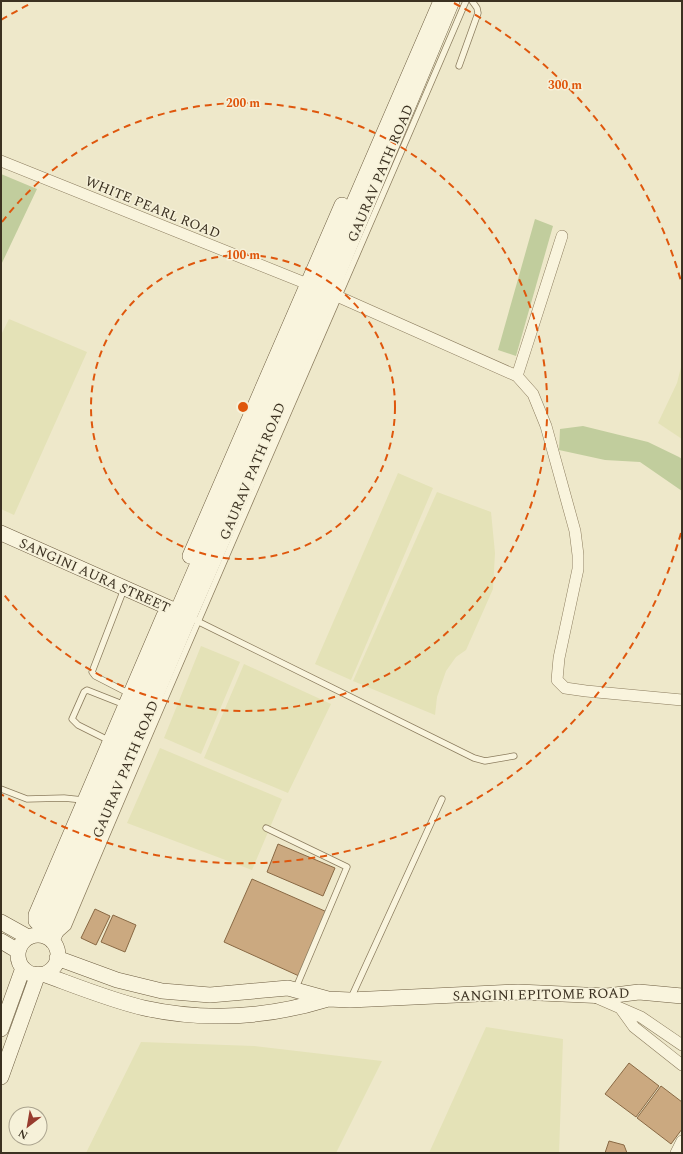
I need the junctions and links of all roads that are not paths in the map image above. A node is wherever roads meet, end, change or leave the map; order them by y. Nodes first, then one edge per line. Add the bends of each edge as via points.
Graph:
1 (432, 1) edge
2 (441, 1) edge
3 (452, 1) edge
4 (466, 1) edge
5 (472, 1) edge
6 (459, 66) dead end
7 (1, 162) edge
8 (562, 236) dead end
9 (323, 291) junction
10 (517, 376) junction
11 (1, 533) edge
12 (124, 588) junction
13 (183, 614) junction
14 (128, 700) junction
15 (682, 700) edge
16 (111, 741) junction
17 (514, 756) dead end
18 (1, 789) edge
19 (85, 800) junction
20 (442, 800) dead end
21 (266, 828) dead end
22 (1, 922) edge
23 (43, 936) junction
24 (1, 941) edge
25 (1, 955) edge
26 (19, 958) junction
27 (57, 958) junction
28 (40, 974) junction
29 (295, 990) junction
30 (162, 991) junction
31 (593, 995) junction
32 (682, 996) edge
33 (328, 999) junction
34 (350, 1000) junction
35 (621, 1009) junction
36 (160, 1010) junction
37 (1, 1029) edge
38 (682, 1045) edge
39 (682, 1065) edge
40 (1, 1077) edge
41 (682, 1141) edge
42 (676, 1153) edge

1 - 9 street
2 - 9 street, GAURAV PATH ROAD
3 - 9 street, GAURAV PATH ROAD
4 - 9 lane
5 - 6 lane via 478,14
7 - 9 street, WHITE PEARL ROAD
8 - 10 street
9 - 10 street, WHITE PEARL ROAD
9 - 13 street, GAURAV PATH ROAD
9 - 13 street
10 - 15 street via 533,394 546,426 575,531 578,569 559,658 557,680 565,688
11 - 12 street, SANGINI AURA STREET
12 - 13 street, SANGINI AURA STREET
12 - 14 lane via 92,672
13 - 14 street
13 - 17 lane via 474,758 485,761
13 - 23 street, GAURAV PATH ROAD
14 - 16 street
14 - 16 lane via 87,690 72,720
16 - 19 street
18 - 19 lane via 27,799
19 - 23 street via 36,915
20 - 34 lane
21 - 29 lane via 347,867
22 - 23 street
23 - 26 street via 23,941
23 - 27 street via 56,947
24 - 26 street
25 - 26 street
26 - 28 street via 29,973
26 - 37 street
27 - 28 street via 54,966
27 - 30 street via 117,980
28 - 36 street via 103,996
28 - 40 street
29 - 30 street via 288,988 210,995
29 - 33 street
30 - 36 street
31 - 32 street, SANGINI EPITOME ROAD via 639,992
31 - 34 street, SANGINI EPITOME ROAD via 518,992
31 - 35 street
33 - 34 street, SANGINI EPITOME ROAD
33 - 36 street via 295,1010 255,1015 205,1016
35 - 38 street via 641,1017
35 - 39 street via 634,1027
41 - 42 street

